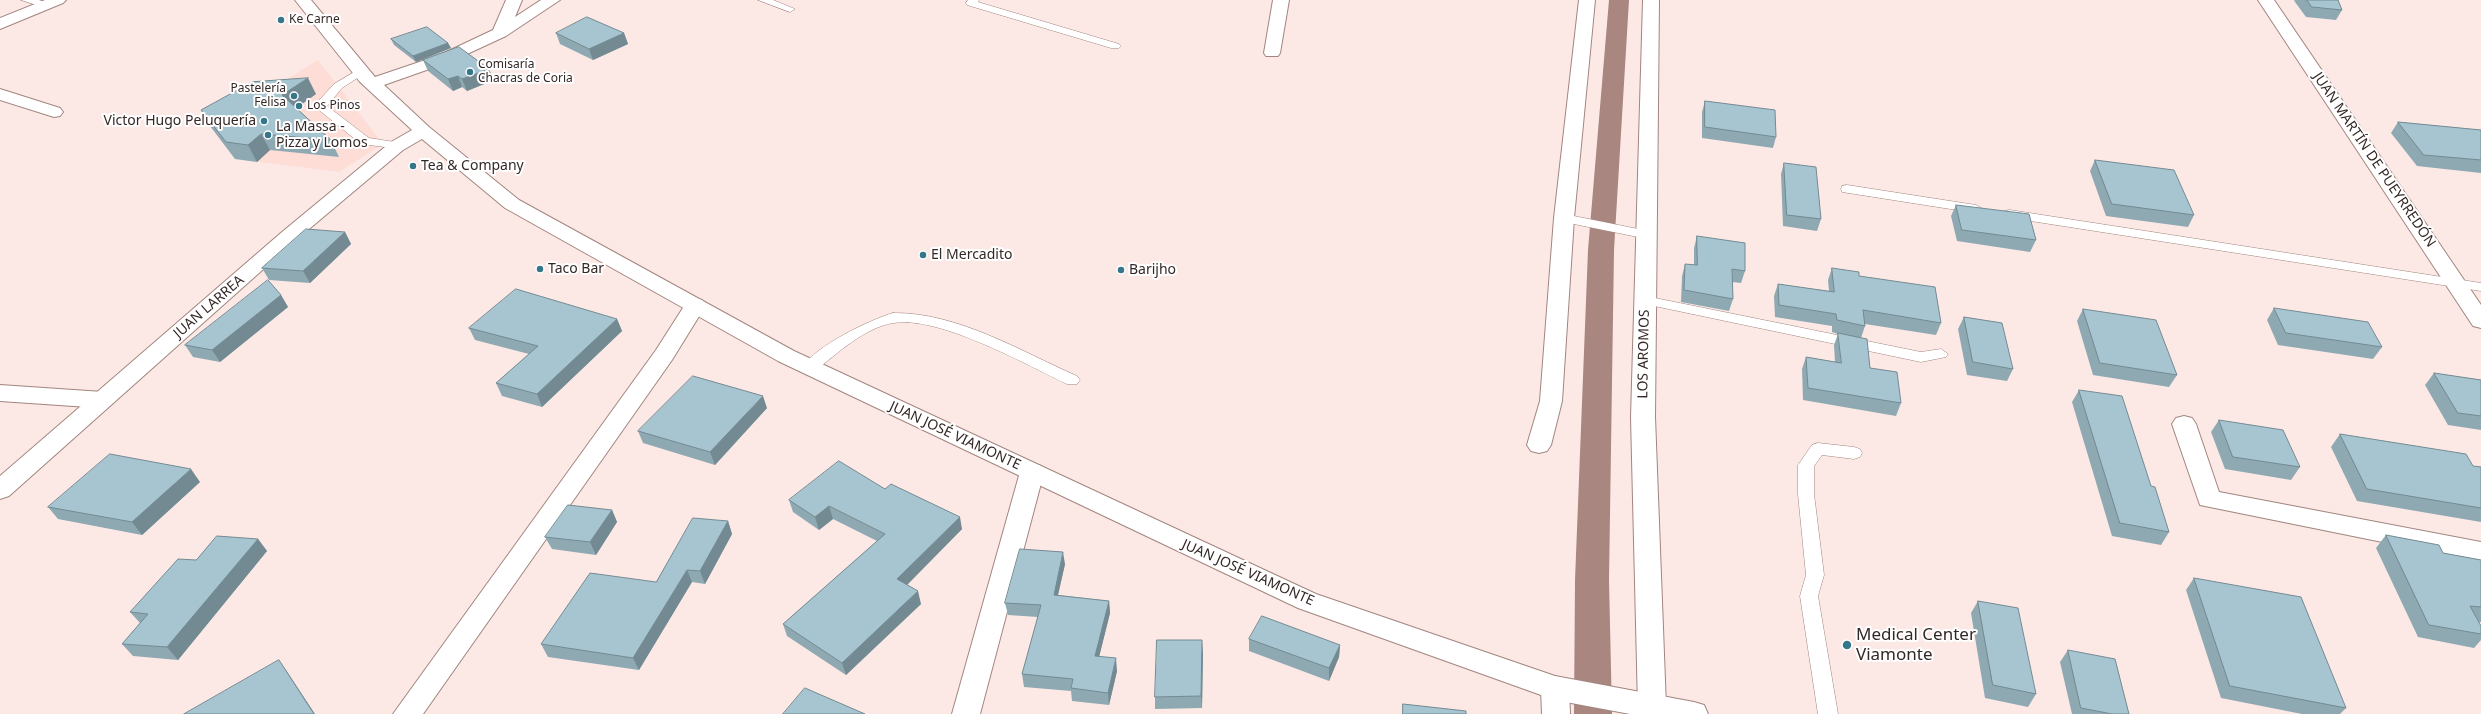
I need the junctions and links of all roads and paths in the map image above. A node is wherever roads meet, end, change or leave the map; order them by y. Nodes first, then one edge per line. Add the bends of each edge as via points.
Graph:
1 (26, 0) edge
2 (304, 0) edge
3 (514, 0) edge
4 (552, 0) edge
5 (763, 0) edge
6 (974, 0) edge
7 (1281, 0) edge
8 (1587, 0) edge
9 (1651, 0) edge
10 (2266, 0) edge
11 (52, 3) edge
12 (790, 8) dead end
13 (0, 24) edge
14 (500, 33) junction
15 (1115, 46) dead end
16 (1272, 52) dead end
17 (366, 77) junction
18 (0, 94) edge
19 (54, 112) dead end
20 (423, 131) junction
21 (397, 146) junction
22 (1847, 189) dead end
23 (1564, 218) junction
24 (1648, 235) junction
25 (2457, 283) junction
26 (2481, 287) edge
27 (1645, 300) junction
28 (695, 305) junction
29 (2481, 321) edge
30 (1941, 354) dead end
31 (810, 367) junction
32 (1072, 380) dead end
33 (0, 393) edge
34 (103, 400) junction
35 (2184, 424) dead end
36 (1539, 445) dead end
37 (1854, 453) dead end
38 (1032, 472) junction
39 (0, 490) edge
40 (2481, 552) edge
41 (1555, 701) edge
42 (1652, 707) junction
43 (971, 712) edge
44 (407, 714) edge
45 (1694, 714) edge
46 (1828, 714) edge

1 - 11 lane
2 - 17 street, JUAN JOSÉ VIAMONTE
3 - 14 street
4 - 14 street
5 - 12 lane
6 - 15 lane via 971,3
7 - 16 street
8 - 23 street
9 - 24 street, LOS AROMOS
10 - 25 street, JUAN MARTÍN DE PUEYRREDÓN
11 - 13 street
14 - 17 street via 446,58
17 - 20 street, JUAN JOSÉ VIAMONTE
17 - 21 lane via 338,86 320,106 365,141
18 - 19 street
20 - 21 street, JUAN LARREA
20 - 28 street, JUAN JOSÉ VIAMONTE via 512,204
21 - 34 street, JUAN LARREA via 289,236
22 - 25 lane
23 - 24 lane
23 - 36 street via 1551,401
24 - 27 street, LOS AROMOS
25 - 26 lane
25 - 29 street, JUAN MARTÍN DE PUEYRREDÓN
27 - 30 lane via 1921,357
27 - 42 street, LOS AROMOS via 1644,417
28 - 31 street, JUAN JOSÉ VIAMONTE
28 - 44 street via 664,355
31 - 32 lane via 870,326 894,318 920,318 947,325
31 - 38 street, JUAN JOSÉ VIAMONTE
33 - 34 street
34 - 39 street, JUAN LARREA
35 - 40 street via 2209,499
37 - 46 lane via 1818,449 1806,465 1806,494 1815,575 1809,596
38 - 41 street, JUAN JOSÉ VIAMONTE via 1307,601
38 - 43 street
41 - 42 street, JUAN JOSÉ VIAMONTE
42 - 45 street, JUAN JOSÉ VIAMONTE

